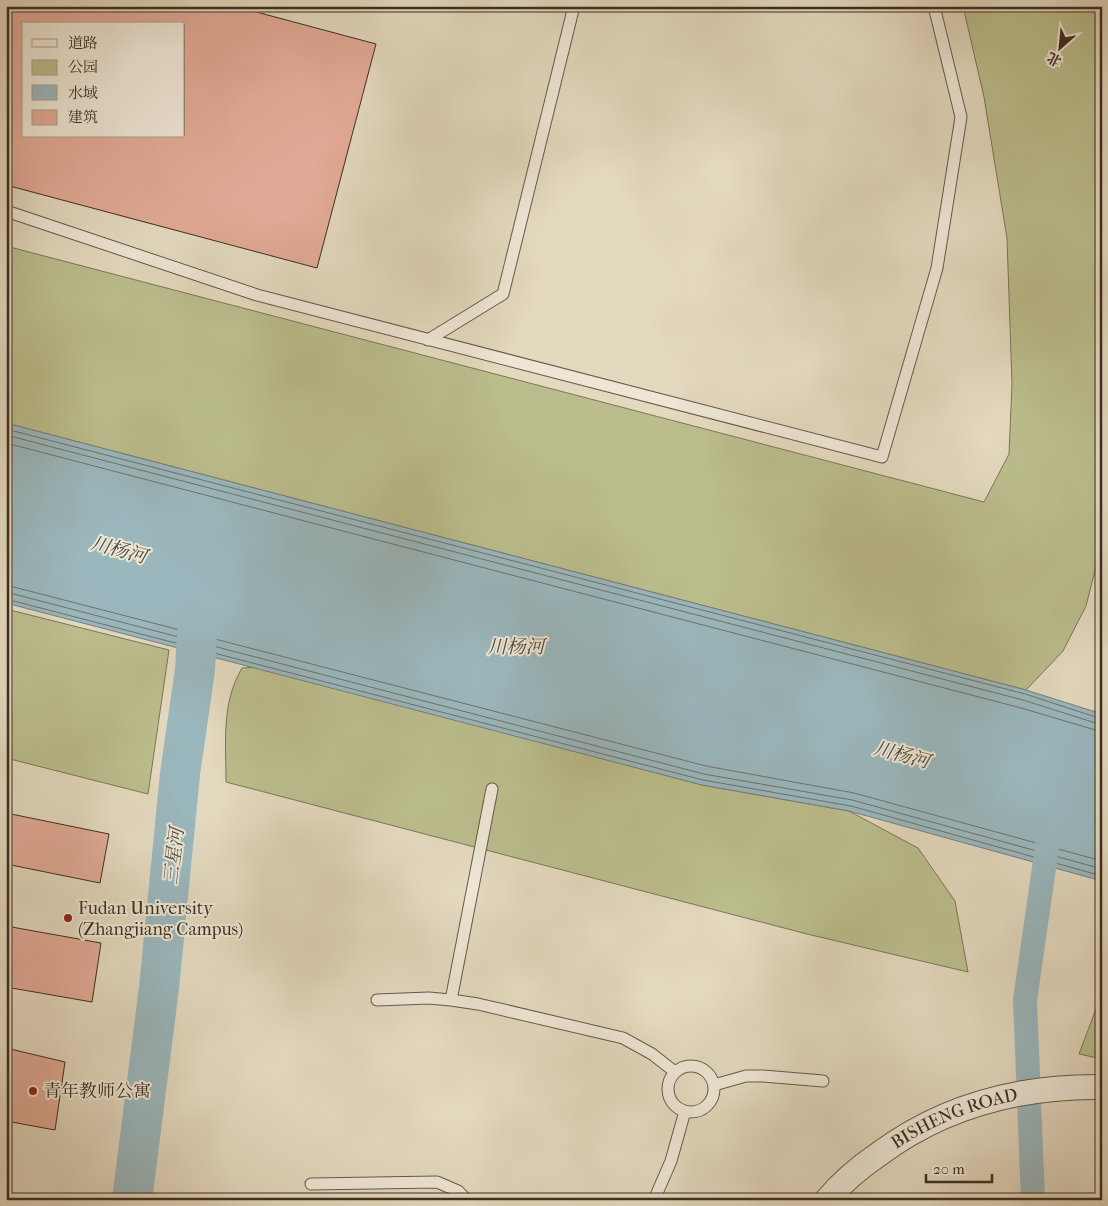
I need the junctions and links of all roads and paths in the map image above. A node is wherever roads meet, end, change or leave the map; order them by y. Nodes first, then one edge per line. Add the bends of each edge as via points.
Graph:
1 (574, 6) edge
2 (934, 6) edge
3 (6, 211) edge
4 (428, 340) junction
5 (492, 789) dead end
6 (377, 1000) dead end
7 (451, 1000) junction
8 (675, 1072) junction
9 (823, 1081) dead end
10 (714, 1085) junction
11 (1102, 1087) edge
12 (685, 1111) junction
13 (311, 1184) dead end
14 (467, 1200) edge
15 (654, 1200) edge
16 (827, 1200) edge

1 - 4 lane via 503,294
2 - 4 lane via 961,117 937,268 882,457
3 - 4 lane via 257,295
5 - 7 lane
6 - 7 lane
7 - 8 lane via 623,1038
8 - 10 lane via 691,1066 700,1068 708,1073
8 - 12 lane via 669,1080 669,1098 674,1106
9 - 10 lane via 746,1076
10 - 12 lane via 713,1098 708,1106 700,1111
11 - 16 street, BISHENG ROAD via 1018,1092 970,1105 933,1120 859,1168
12 - 15 lane via 671,1161
13 - 14 lane via 437,1182 458,1191

